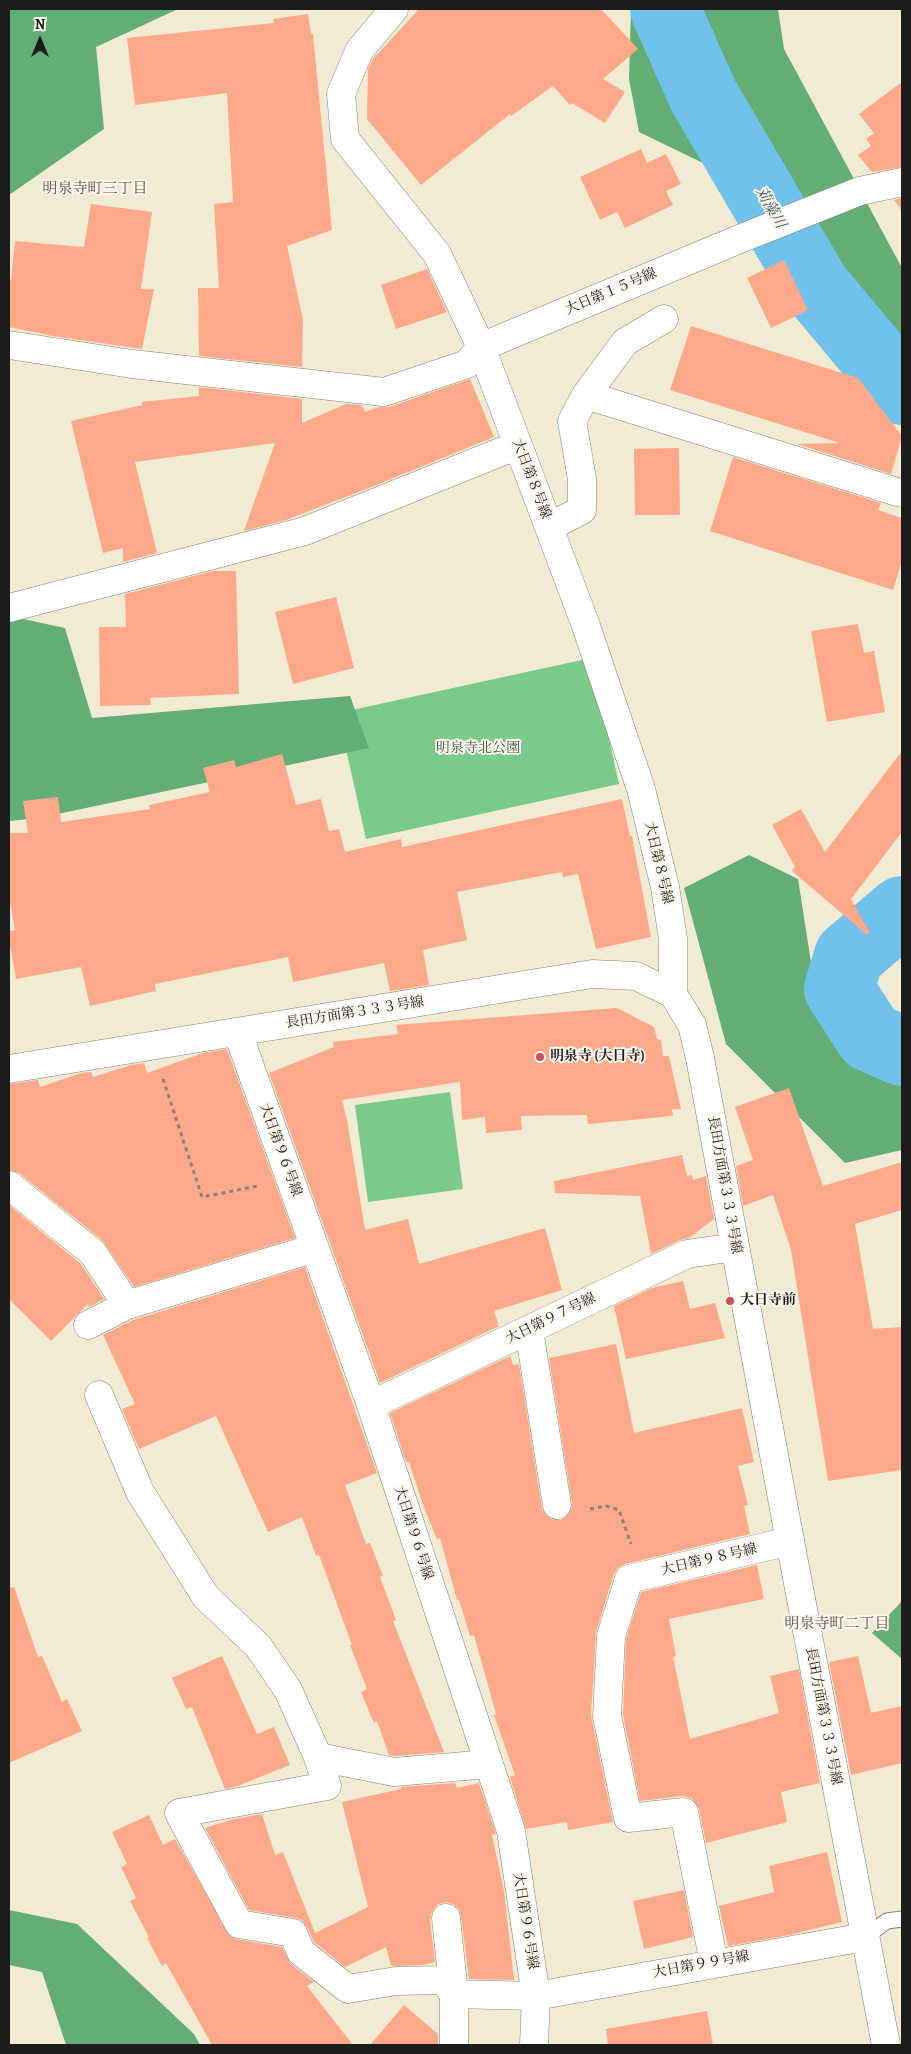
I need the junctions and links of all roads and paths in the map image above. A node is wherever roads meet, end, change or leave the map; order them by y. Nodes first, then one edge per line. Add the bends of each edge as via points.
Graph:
1 (394, 9) edge
2 (902, 182) edge
3 (664, 319) dead end
4 (9, 345) edge
5 (481, 347) junction
6 (586, 395) junction
7 (518, 445) junction
8 (897, 492) dead end
9 (549, 527) junction
10 (9, 608) edge
11 (673, 994) junction
12 (238, 1033) junction
13 (9, 1069) edge
14 (162, 1077) dead end
15 (9, 1185) edge
16 (261, 1186) dead end
17 (315, 1248) junction
18 (735, 1248) junction
19 (127, 1305) junction
20 (88, 1325) dead end
21 (529, 1330) junction
22 (99, 1395) dead end
23 (372, 1405) junction
24 (557, 1505) joint
25 (790, 1541) junction
26 (635, 1577) junction
27 (318, 1757) junction
28 (489, 1764) junction
29 (446, 1918) dead end
30 (902, 1918) edge
31 (865, 1937) junction
32 (714, 1963) junction
33 (454, 1994) junction
34 (536, 1996) junction
35 (454, 2045) edge
36 (534, 2045) edge
37 (886, 2045) edge

1 - 5 street, 大日第８号線 via 359,50 341,94 346,139 437,254
2 - 5 street, 大日第１５号線 via 860,191
3 - 6 street via 625,342
4 - 5 street via 132,364 384,392 467,364
5 - 7 street, 大日第８号線
6 - 8 street
6 - 9 street via 572,421 582,479 582,510
7 - 9 street, 大日第８号線
7 - 10 street via 304,531
9 - 11 street, 大日第８号線 via 586,623 641,788 673,939
11 - 12 street, 長田方面第３３３号線 via 636,976 592,974
11 - 18 street, 長田方面第３３３号線 via 694,1033
12 - 13 street, 長田方面第３３３号線
12 - 17 street, 大日第９６号線
14 - 16 path via 202,1197
15 - 19 street via 93,1253
17 - 19 street
17 - 23 street, 大日第９６号線
18 - 21 street, 大日第９７号線 via 687,1254
18 - 25 street, 長田方面第３３３号線
19 - 20 street
21 - 23 street, 大日第９７号線
21 - 24 street
22 - 27 street via 140,1492 206,1596 258,1646 288,1690
23 - 28 street, 大日第９６号線
24 - 26 path via 568,1513 606,1506 620,1510
25 - 26 street, 大日第９８号線
25 - 31 street, 長田方面第３３３号線
26 - 32 street via 612,1636 607,1716 628,1818 684,1812
27 - 28 street via 394,1772
27 - 33 street via 327,1786 179,1813 239,1924 293,1933 301,1952 348,1989 396,1981 443,1980
28 - 34 street, 大日第９６号線 via 511,1830
29 - 33 street
30 - 31 lane via 887,1921
31 - 32 street, 大日第９９号線
31 - 37 street, 長田方面第３３３号線
32 - 34 street, 大日第９９号線
33 - 34 street, 大日第９９号線
33 - 35 street
34 - 36 street, 大日第９６号線

